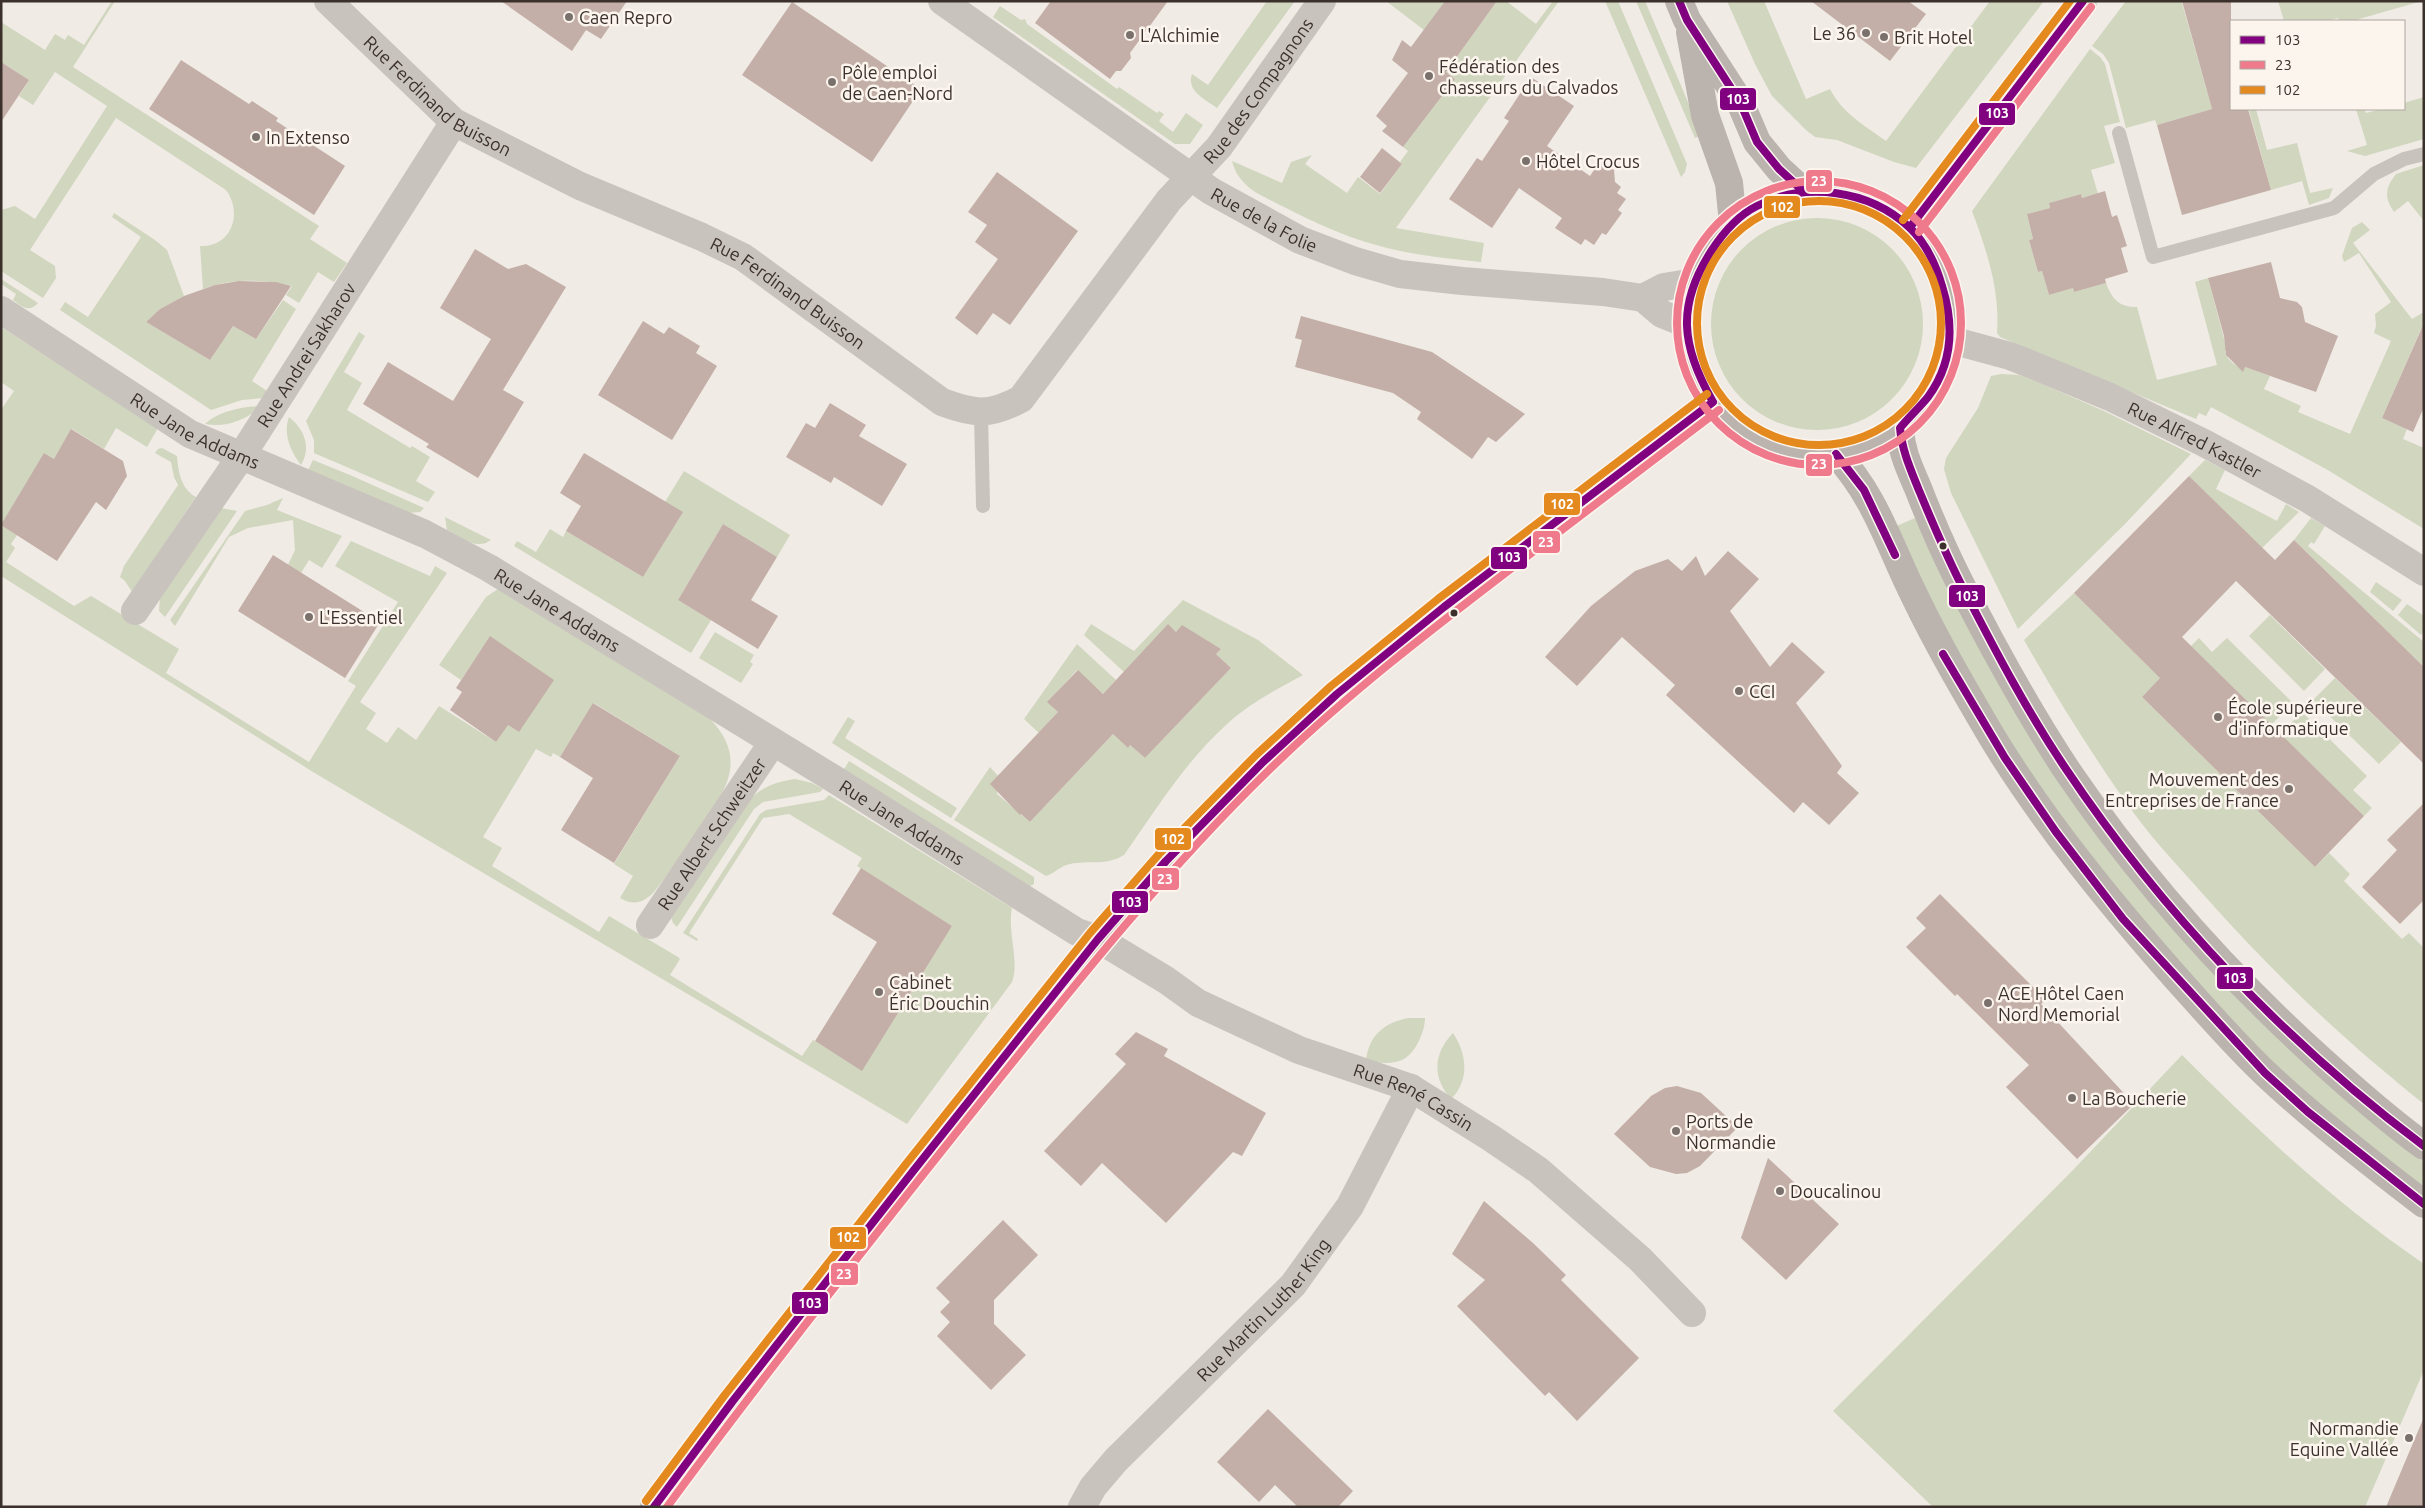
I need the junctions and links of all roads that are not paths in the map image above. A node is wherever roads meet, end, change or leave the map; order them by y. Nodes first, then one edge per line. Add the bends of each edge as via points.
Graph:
1 (328, 1) edge
2 (942, 1) edge
3 (1322, 1) edge
4 (2083, 1) edge
5 (1683, 11) edge
6 (454, 122) junction
7 (2119, 133) dead end
8 (2424, 154) edge
9 (1191, 177) junction
10 (1804, 192) junction
11 (1733, 223) junction
12 (1911, 226) junction
13 (1694, 282) junction
14 (1643, 298) junction
15 (1, 310) edge
16 (1687, 324) junction
17 (1951, 340) junction
18 (1713, 402) junction
19 (981, 413) junction
20 (1900, 428) junction
21 (1836, 454) junction
22 (242, 455) junction
23 (984, 506) dead end
24 (2424, 572) edge
25 (135, 611) dead end
26 (774, 742) junction
27 (650, 925) dead end
28 (1098, 939) junction
29 (1411, 1088) junction
30 (2424, 1146) edge
31 (2424, 1204) edge
32 (1692, 1313) dead end
33 (654, 1507) edge
34 (1082, 1507) edge

1 - 6 street, Rue Ferdinand Buisson
2 - 9 street, Rue de la Folie
3 - 9 street, Rue des Compagnons via 1219,147
4 - 12 street
5 - 10 main road via 1740,102 1757,142
5 - 11 main road via 1705,115 1727,175
6 - 19 street, Rue Ferdinand Buisson via 580,186 743,257 942,402
6 - 22 street, Rue Andrei Sakharov
7 - 8 lane via 2153,257 2334,208 2374,174 2404,159
9 - 14 street, Rue de la Folie via 1260,220 1300,240 1400,274
9 - 19 street, Rue Ferdinand Buisson via 1169,200 1020,399 1004,408
10 - 11 main road via 1766,202
10 - 12 main road via 1828,191 1850,195 1877,205
11 - 13 main road via 1716,241
12 - 17 main road via 1939,268 1947,293
13 - 14 street via 1664,287
13 - 16 main road
14 - 16 street via 1662,314
15 - 22 street, Rue Jane Addams via 190,434
16 - 18 main road via 1694,365
17 - 20 main road via 1930,395
17 - 24 street, Rue Alfred Kastler via 2010,356 2047,371 2204,443 2316,504
18 - 21 main road via 1748,435 1770,446 1794,453
18 - 28 main road via 1444,607 1338,694 1166,861
19 - 23 lane
20 - 21 main road via 1869,445
20 - 30 main road via 1905,461 1967,597 2038,724 2098,813 2169,903 2241,984 2354,1090
21 - 31 main road via 1870,497 1943,654 2005,758 2056,832 2123,919 2265,1073
22 - 25 street, Rue Andrei Sakharov
22 - 26 street, Rue Jane Addams via 425,534 489,568
26 - 27 street, Rue Albert Schweitzer
26 - 28 street, Rue Jane Addams via 1076,932
28 - 29 street, Rue René Cassin via 1207,1007 1299,1050
28 - 33 main road via 860,1238
29 - 32 street, Rue René Cassin via 1538,1170 1640,1259
29 - 34 street, Rue Martin Luther King via 1350,1206 1293,1285 1116,1460 1093,1487

